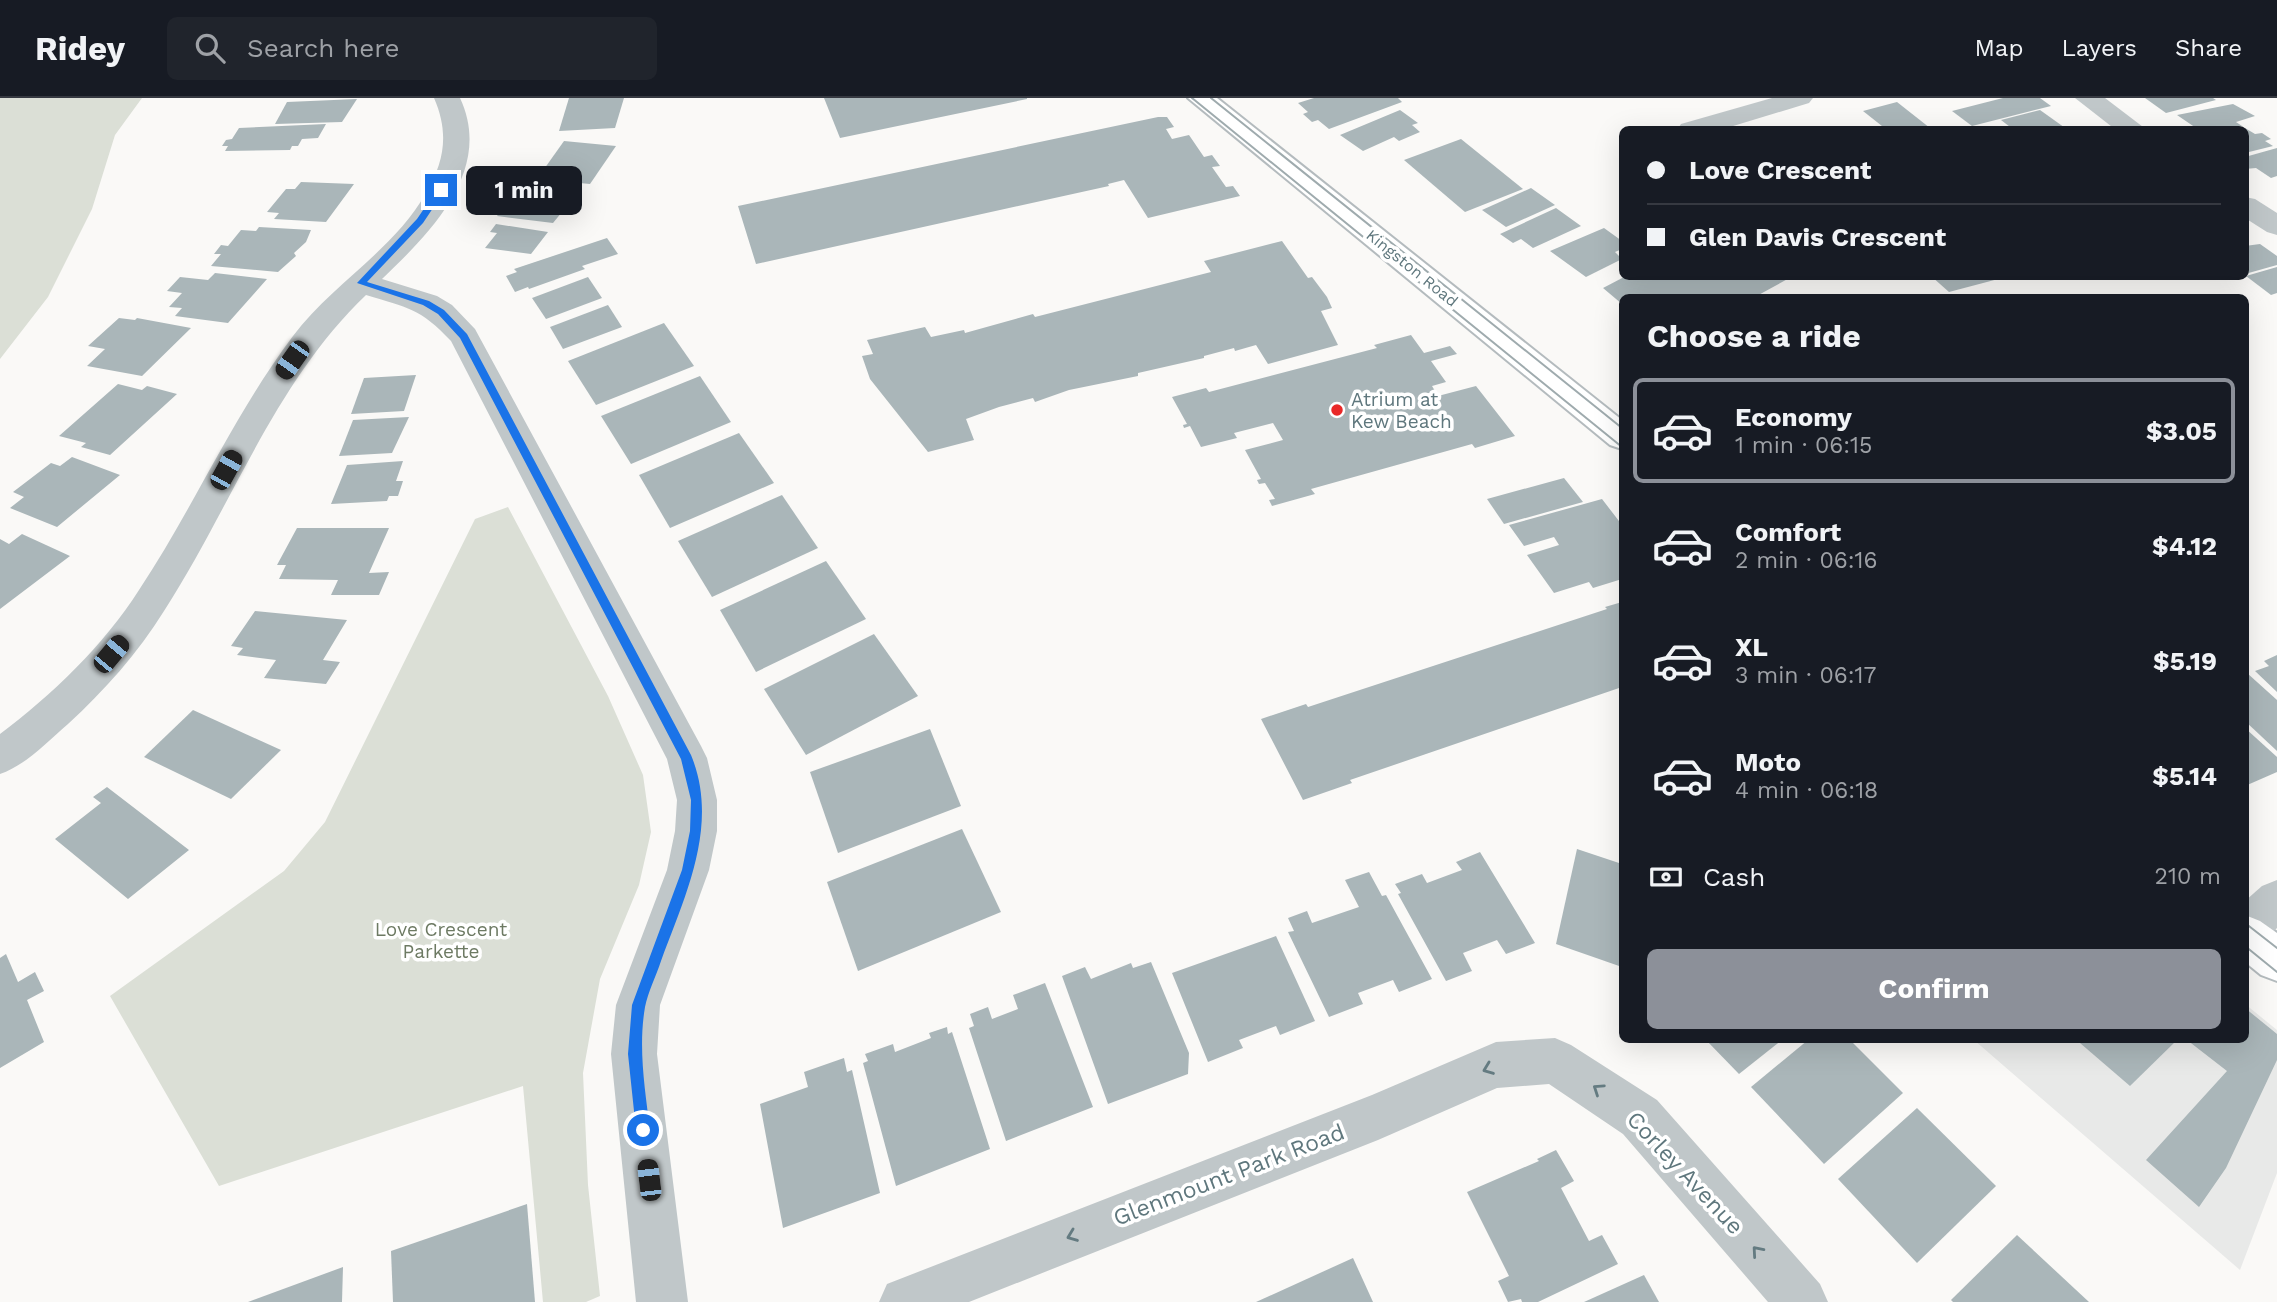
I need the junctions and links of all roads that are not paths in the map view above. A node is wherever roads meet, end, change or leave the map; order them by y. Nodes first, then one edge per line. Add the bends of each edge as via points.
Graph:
1 (447, 98) edge
2 (1201, 98) edge
3 (1800, 98) edge
4 (2088, 98) edge
5 (1704, 126) edge
6 (2128, 126) edge
7 (2249, 208) edge
8 (2277, 226) edge
9 (361, 283) junction
10 (1619, 436) edge
11 (0, 757) edge
12 (2277, 900) edge
13 (2249, 928) edge
14 (2249, 936) edge
15 (2277, 960) edge
16 (1555, 1061) joint
17 (662, 1302) edge
18 (905, 1302) edge
19 (1802, 1302) edge

1 - 9 street via 459,127 452,170 420,221
2 - 10 main road, Kingston Road
3 - 5 street
4 - 6 street
7 - 8 street
9 - 11 street via 307,339 276,382 126,637 68,701
9 - 17 street via 426,303 464,336 687,758 697,800 696,831 688,870 639,1005 634,1054
12 - 13 street
14 - 15 main road
16 -> 18 street, Glenmount Park Road via 1496,1065
19 -> 16 street, Corley Avenue via 1640,1117

